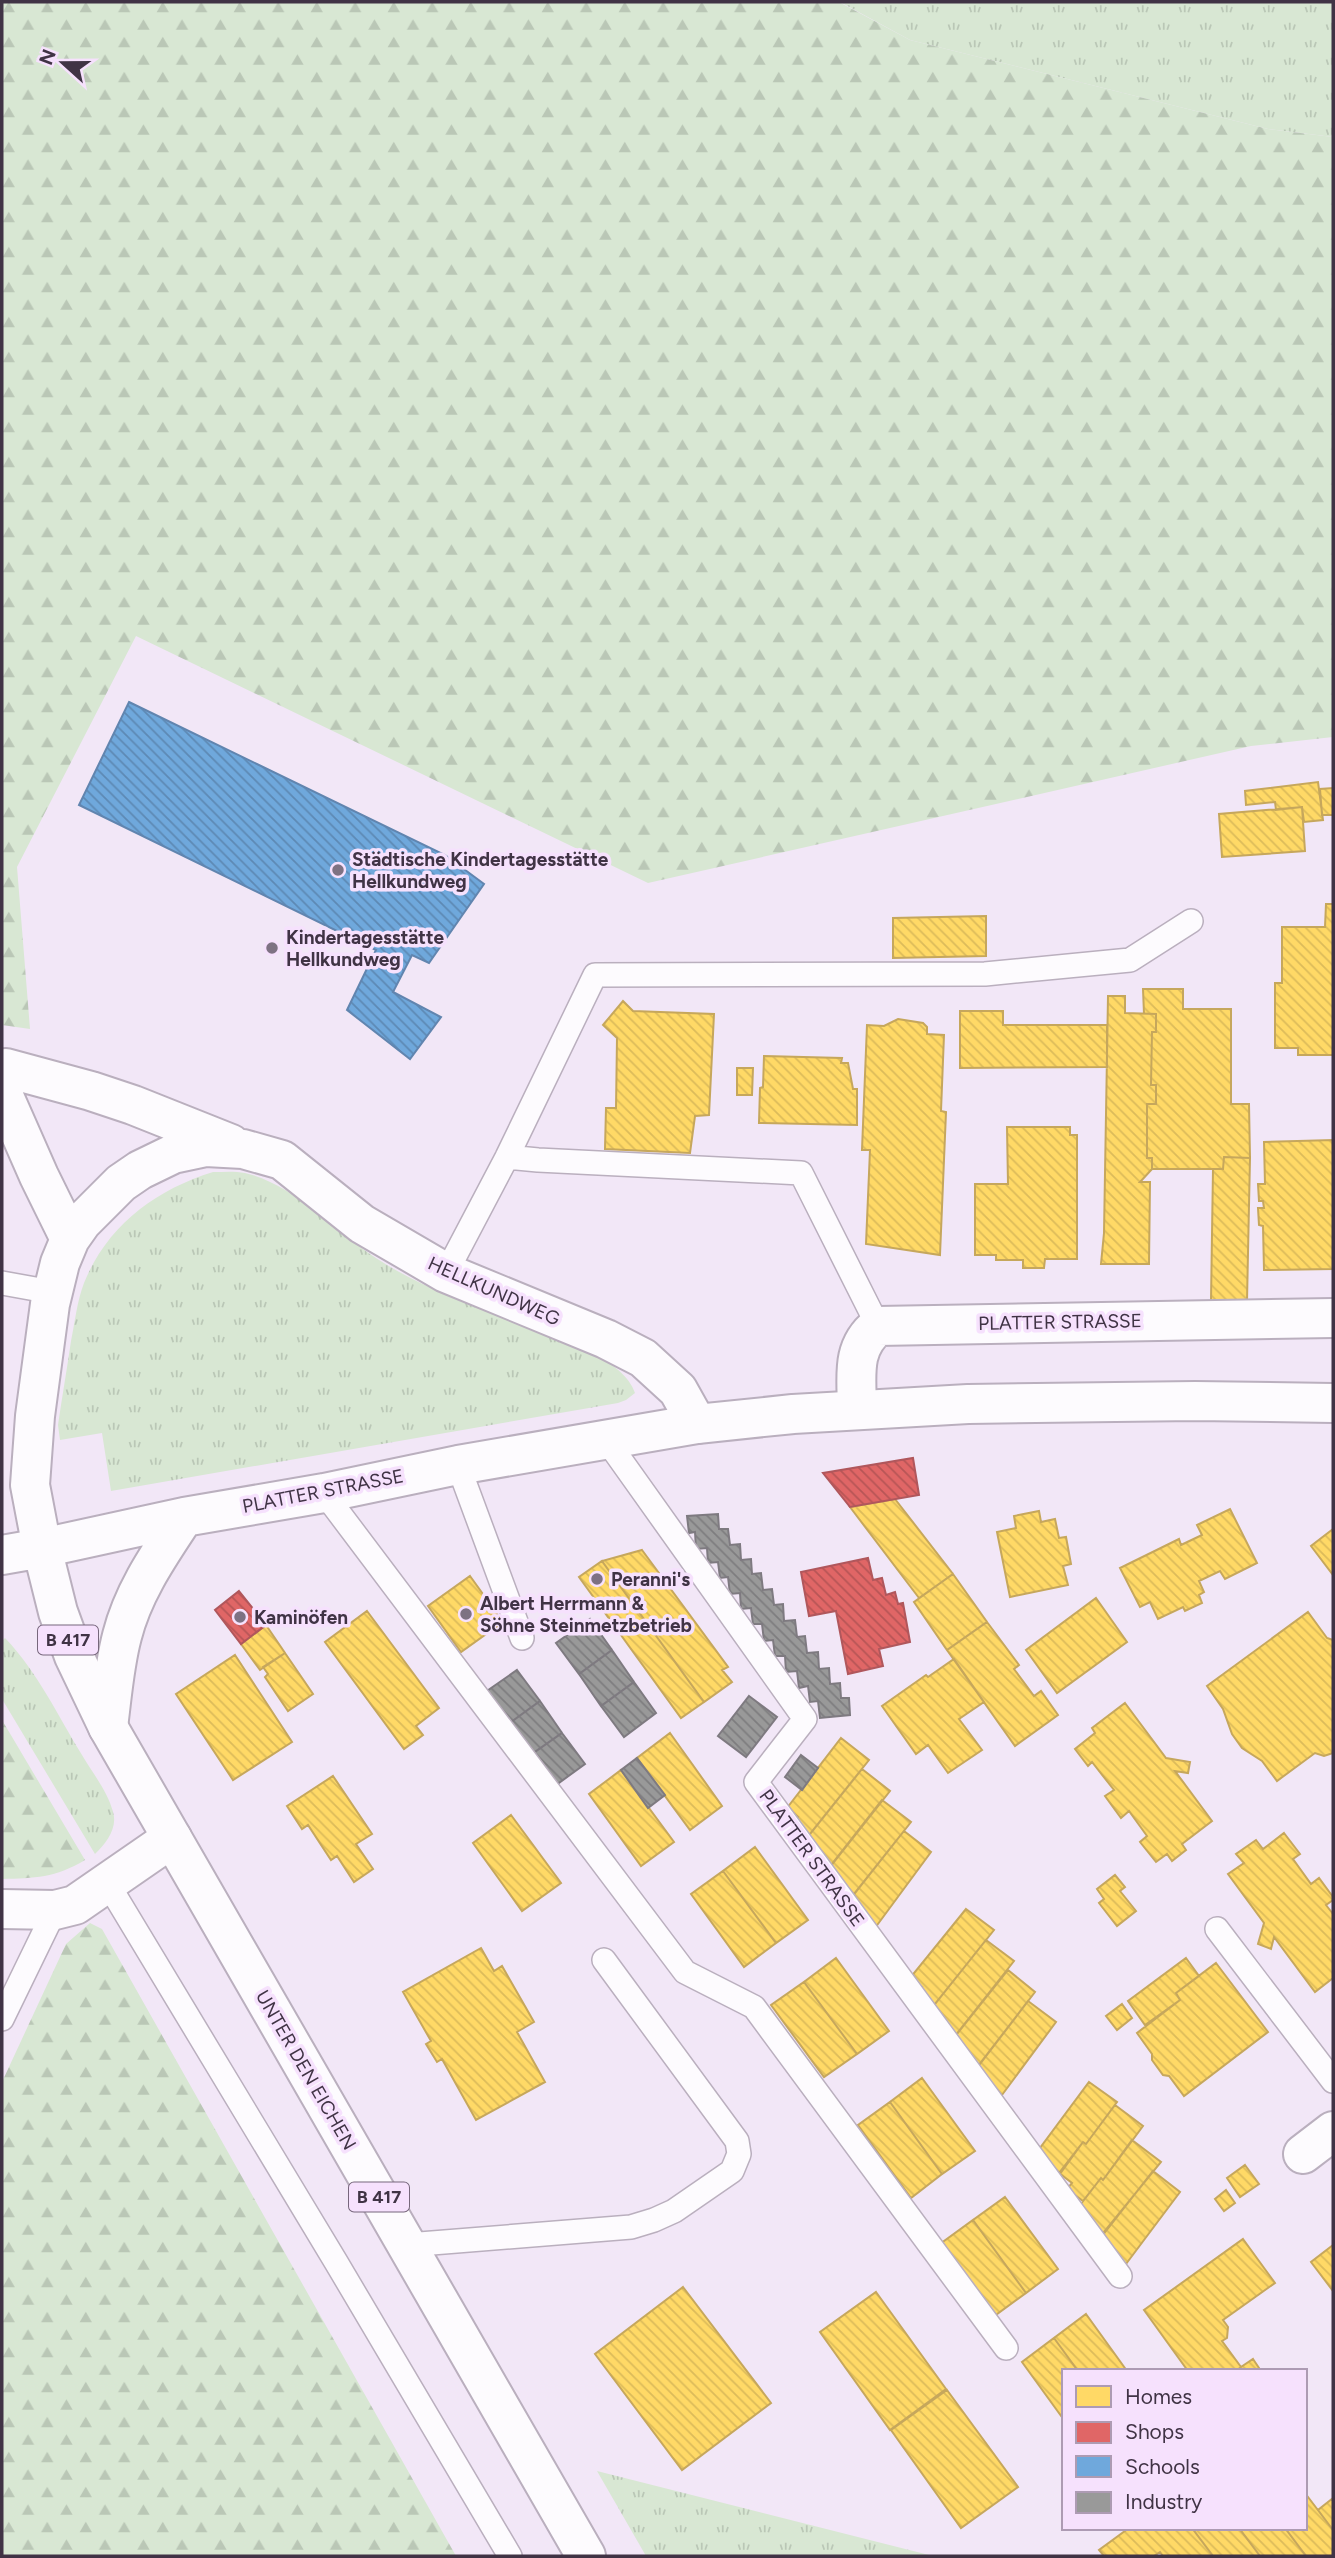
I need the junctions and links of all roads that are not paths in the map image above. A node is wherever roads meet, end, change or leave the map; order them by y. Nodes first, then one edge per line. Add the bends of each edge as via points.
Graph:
1 (1191, 921) dead end
2 (2, 1086) edge
3 (2, 1092) edge
4 (243, 1149) junction
5 (507, 1157) junction
6 (70, 1239) junction
7 (446, 1273) junction
8 (2, 1283) edge
9 (52, 1292) junction
10 (1333, 1318) edge
11 (878, 1326) junction
12 (1333, 1403) edge
13 (857, 1410) junction
14 (697, 1424) junction
15 (605, 1438) junction
16 (458, 1465) junction
17 (324, 1493) junction
18 (184, 1517) junction
19 (42, 1548) junction
20 (2, 1555) edge
21 (522, 1638) dead end
22 (108, 1727) junction
23 (172, 1838) junction
24 (108, 1884) junction
25 (2, 1909) edge
26 (55, 1910) junction
27 (1217, 1929) dead end
28 (604, 1960) dead end
29 (2, 2019) edge
30 (1333, 2081) edge
31 (1333, 2131) edge
32 (1303, 2154) dead end
33 (407, 2245) junction
34 (1120, 2276) dead end
35 (1006, 2348) dead end
36 (510, 2556) edge
37 (586, 2556) edge

1 - 5 lane via 1130,960 985,974 595,975
2 - 4 main road, HELLKUNDWEG via 6,1068 123,1101
3 - 6 main road
4 - 6 main road, HELLKUNDWEG via 206,1147 173,1154 139,1170 97,1205
4 - 7 main road, HELLKUNDWEG via 282,1160 362,1224
5 - 7 lane
5 - 11 lane via 801,1173
6 - 9 main road, HELLKUNDWEG
7 - 14 main road, HELLKUNDWEG via 643,1358 678,1390
8 - 9 lane
9 - 19 main road, HELLKUNDWEG via 30,1485
10 - 11 main road, PLATTER STRASSE
11 - 13 main road via 863,1339 857,1358
12 - 13 main road, PLATTER STRASSE via 1046,1403
13 - 14 main road, PLATTER STRASSE
14 - 15 main road, PLATTER STRASSE
15 - 16 main road, PLATTER STRASSE
15 - 34 lane, PLATTER STRASSE via 804,1719 756,1782
16 - 17 main road, PLATTER STRASSE
16 - 21 lane
17 - 18 main road, PLATTER STRASSE
17 - 35 lane via 685,1972 754,2007
18 - 19 main road, PLATTER STRASSE
18 - 22 main road via 140,1587 129,1614 117,1658
19 - 20 main road, PLATTER STRASSE
19 - 22 main road, UNTER DEN EICHEN / B 417 via 74,1656
22 - 23 main road, UNTER DEN EICHEN / B 417
23 - 24 main road
23 - 33 main road, UNTER DEN EICHEN / B 417
24 - 26 main road via 75,1905
24 - 36 lane
25 - 26 main road
26 - 29 lane
27 - 30 lane
28 - 33 lane via 737,2141 739,2154 732,2171 674,2211 631,2227
31 - 32 main road
33 - 37 main road, UNTER DEN EICHEN / B 417

